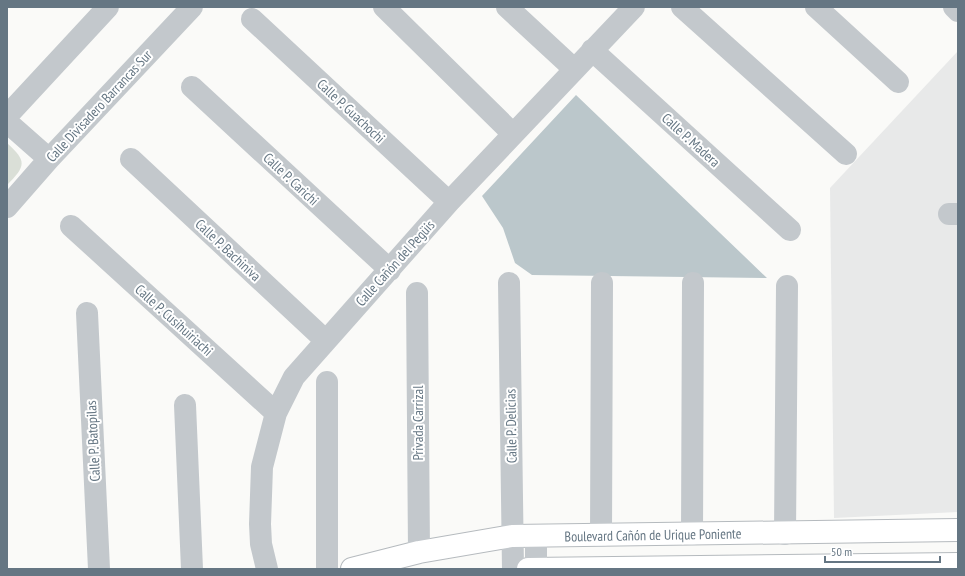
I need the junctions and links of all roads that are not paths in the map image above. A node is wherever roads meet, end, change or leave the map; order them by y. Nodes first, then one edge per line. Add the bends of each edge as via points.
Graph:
1 (108, 7) edge
2 (192, 7) edge
3 (384, 7) edge
4 (507, 7) edge
5 (634, 7) edge
6 (682, 7) edge
7 (816, 7) edge
8 (954, 7) edge
9 (958, 11) edge
10 (252, 19) dead end
11 (592, 50) junction
12 (574, 69) junction
13 (898, 82) dead end
14 (192, 87) dead end
15 (7, 116) edge
16 (7, 122) edge
17 (513, 134) junction
18 (846, 154) dead end
19 (49, 159) junction
20 (131, 159) dead end
21 (449, 202) junction
22 (7, 207) edge
23 (71, 226) dead end
24 (790, 230) dead end
25 (390, 270) junction
26 (509, 283) dead end
27 (602, 283) dead end
28 (693, 283) dead end
29 (787, 286) dead end
30 (417, 293) dead end
31 (86, 313) dead end
32 (325, 340) junction
33 (327, 382) dead end
34 (185, 405) dead end
35 (276, 413) junction
36 (958, 530) edge
37 (810, 533) junction
38 (692, 534) junction
39 (785, 534) junction
40 (512, 536) junction
41 (536, 536) junction
42 (601, 536) junction
43 (419, 552) junction
44 (958, 564) edge
45 (810, 567) junction
46 (99, 569) edge
47 (192, 569) edge
48 (267, 569) edge
49 (327, 569) edge
50 (352, 569) edge
51 (513, 569) edge
52 (528, 569) edge
53 (536, 569) edge

1 - 15 street
2 - 19 street, Calle Divisadero Barrancas Sur
3 - 17 street
4 - 12 street
5 - 11 street, Calle Cañón del Pegüis
6 - 18 street
7 - 13 street
8 - 9 street
10 - 21 street, Calle P. Guachochi
11 - 12 street, Calle Cañón del Pegüis
11 - 24 street, Calle P. Madera
12 - 17 street, Calle Cañón del Pegüis
14 - 25 street, Calle P. Carichi
16 - 19 street
17 - 21 street, Calle Cañón del Pegüis
19 - 22 street, Calle Divisadero Barrancas Sur
20 - 32 street, Calle P. Bachiniva
21 - 25 street, Calle Cañón del Pegüis
23 - 35 street, Calle P. Cusihuiriachi
25 - 32 street, Calle Cañón del Pegüis
26 - 40 street, Calle P. Delicias
27 - 42 street
28 - 38 street
29 - 39 street
30 - 43 street, Privada Carrizal
31 - 46 street, Calle P. Batopilas
32 - 35 street, Calle Cañón del Pegüis via 294,377
33 - 49 street
34 - 47 street
35 - 48 street, Calle Cañón del Pegüis via 262,467 260,531
36 - 37 main road, Boulevard Cañón de Urique Poniente
37 - 39 main road, Boulevard Cañón de Urique Poniente
37 - 45 main road
38 - 39 main road, Boulevard Cañón de Urique Poniente
38 - 42 main road, Boulevard Cañón de Urique Poniente
40 - 41 main road, Boulevard Cañón de Urique Poniente
40 - 43 main road, Boulevard Cañón de Urique Poniente
40 - 51 street, Calle P. Delicias
41 - 42 main road, Boulevard Cañón de Urique Poniente
41 - 53 street
43 - 50 main road, Boulevard Cañón de Urique Poniente
44 - 45 main road
45 - 53 main road
52 - 53 main road

